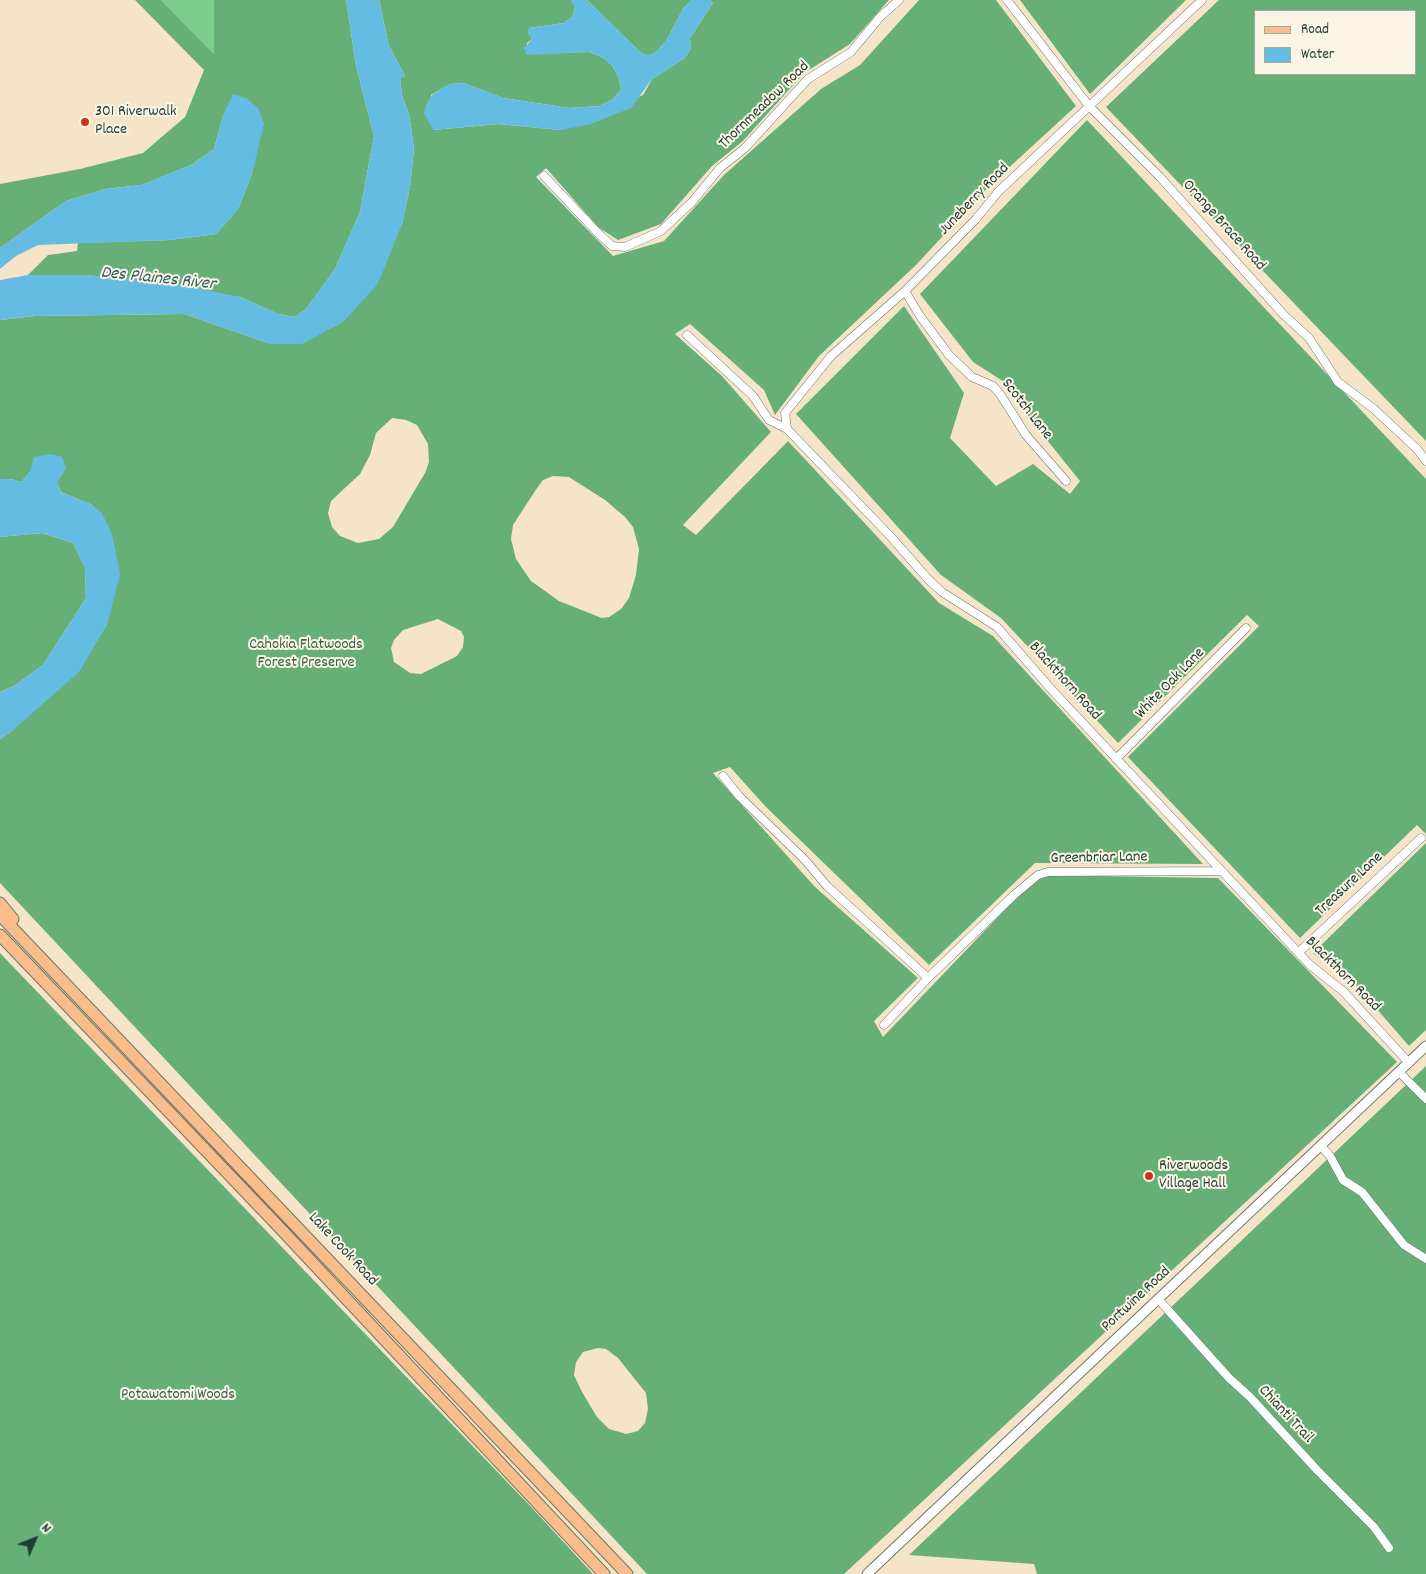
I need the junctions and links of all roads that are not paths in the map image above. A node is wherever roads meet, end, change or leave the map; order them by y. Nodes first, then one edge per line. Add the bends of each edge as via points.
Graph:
1 (899, 0) edge
2 (1007, 0) edge
3 (1202, 0) edge
4 (1089, 106) junction
5 (544, 176) dead end
6 (905, 291) junction
7 (687, 335) dead end
8 (787, 429) junction
9 (1426, 461) edge
10 (1066, 481) dead end
11 (1246, 628) dead end
12 (1116, 759) junction
13 (723, 776) dead end
14 (1420, 838) dead end
15 (1222, 871) junction
16 (0, 903) edge
17 (0, 914) edge
18 (0, 935) edge
19 (0, 948) edge
20 (32, 950) junction
21 (1299, 952) junction
22 (23, 959) junction
23 (928, 978) junction
24 (884, 1025) dead end
25 (1426, 1046) edge
26 (1409, 1063) junction
27 (1399, 1072) junction
28 (1426, 1099) edge
29 (1321, 1146) junction
30 (1426, 1259) edge
31 (1159, 1300) junction
32 (1390, 1548) dead end
33 (604, 1574) edge
34 (627, 1574) edge
35 (867, 1574) edge

1 - 5 street, Thornmeadow Road via 851,52 808,79 745,148 720,168 661,231 625,247 612,246
2 - 4 street, Orange Brace Road
3 - 4 street, Juneberry Road
4 - 6 street, Juneberry Road via 998,192
4 - 9 street, Orange Brace Road via 1160,177 1282,314 1309,338 1338,382 1374,409
6 - 8 street, Juneberry Road via 831,356 785,413
6 - 10 street, Scotch Lane via 949,355 972,377 993,386 1026,436
7 - 8 street, Blackthorn Road via 753,396 769,420
8 - 12 street, Blackthorn Road via 928,579 942,592 997,627
11 - 12 street, White Oak Lane
12 - 15 street, Blackthorn Road
13 - 23 street via 824,882
14 - 21 street, Treasure Lane
15 - 21 street, Blackthorn Road
15 - 23 street, Greenbriar Lane via 1048,872 1038,875
16 - 20 main road via 26,934
17 - 20 main road
18 - 22 main road, Lake Cook Road
19 - 22 main road
20 - 34 main road, Lake Cook Road
21 - 26 street, Blackthorn Road via 1321,975 1344,992
22 - 33 main road, Lake Cook Road
23 - 24 street, Greenbriar Lane
25 - 26 street, Portwine Road
26 - 27 street, Portwine Road
27 - 28 street
27 - 29 street, Portwine Road
29 - 30 street via 1343,1180 1362,1192 1404,1244
29 - 31 street, Portwine Road
31 - 32 street, Chianti Trail via 1229,1378 1374,1527
31 - 35 street, Portwine Road

